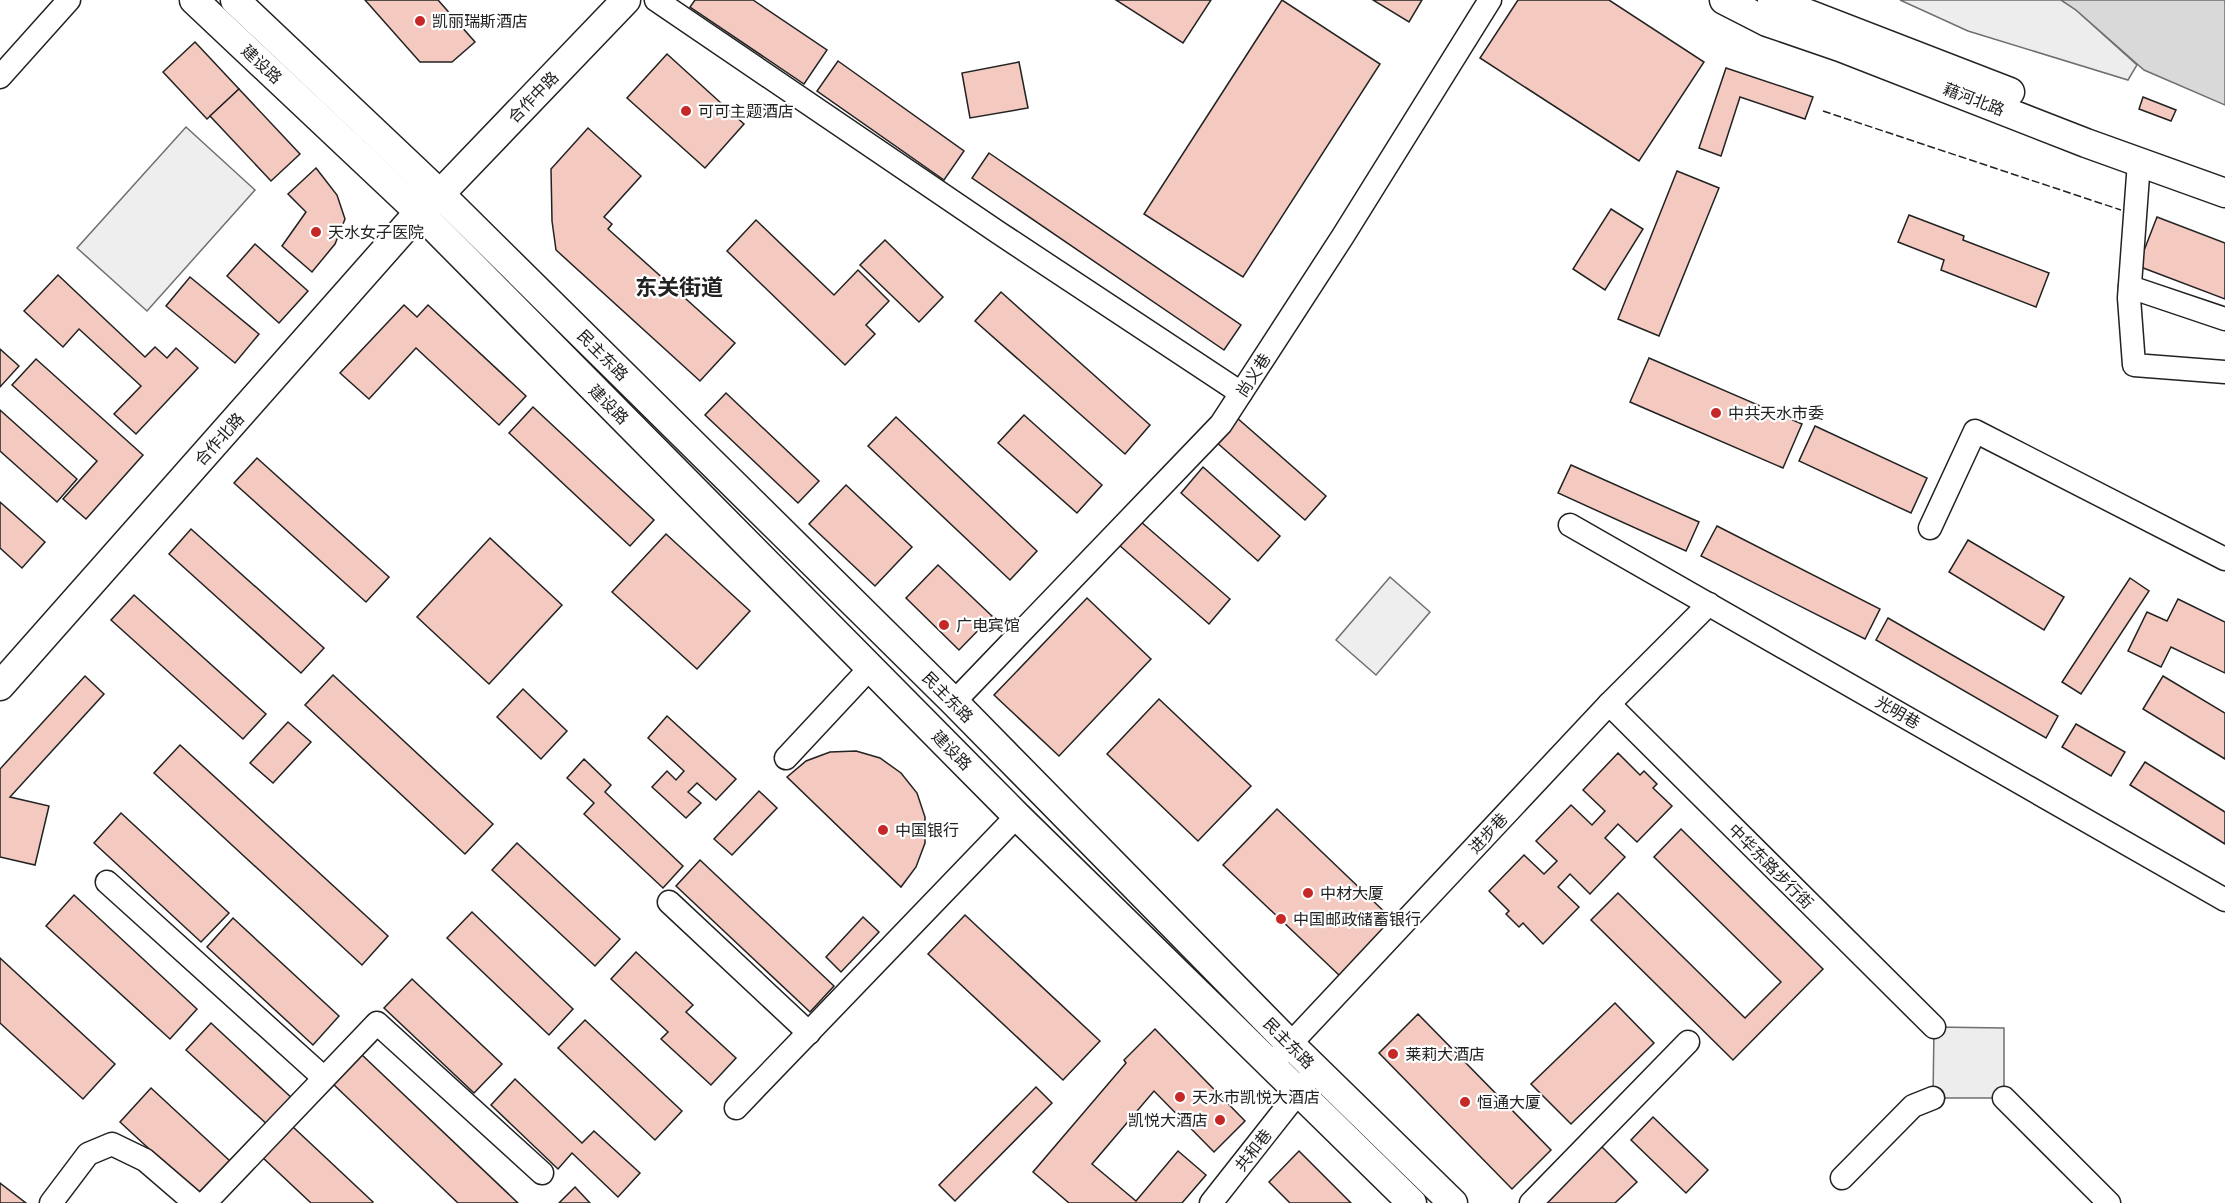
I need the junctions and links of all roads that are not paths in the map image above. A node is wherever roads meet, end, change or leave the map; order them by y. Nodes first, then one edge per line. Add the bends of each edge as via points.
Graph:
1 (69, 0) edge
2 (194, 0) edge
3 (235, 0) edge
4 (626, 0) edge
5 (656, 0) edge
6 (1490, 0) edge
7 (1724, 0) edge
8 (1772, 0) edge
9 (0, 76) edge
10 (2139, 162) junction
11 (2225, 173) edge
12 (2225, 193) edge
13 (440, 194) junction
14 (419, 212) junction
15 (2130, 287) junction
16 (2225, 319) edge
17 (2225, 372) edge
18 (1241, 393) junction
19 (1570, 525) dead end
20 (1930, 528) dead end
21 (2225, 559) edge
22 (1709, 604) junction
23 (870, 668) junction
24 (0, 686) edge
25 (954, 702) junction
26 (1609, 704) junction
27 (786, 758) dead end
28 (1017, 816) junction
29 (107, 882) dead end
30 (2225, 900) edge
31 (669, 902) dead end
32 (1934, 1027) dead end
33 (809, 1033) junction
34 (1688, 1042) dead end
35 (1289, 1043) junction
36 (1271, 1065) junction
37 (1317, 1070) junction
38 (324, 1078) junction
39 (1299, 1092) junction
40 (1933, 1098) dead end
41 (2004, 1098) dead end
42 (736, 1108) dead end
43 (542, 1173) dead end
44 (1842, 1178) dead end
45 (51, 1203) edge
46 (195, 1203) edge
47 (205, 1203) edge
48 (1211, 1203) edge
49 (1412, 1203) edge
50 (1453, 1203) edge
51 (1531, 1203) edge
52 (2109, 1203) edge

1 - 9 street
2 - 14 main road, 建设路
3 - 13 main road, 建设路
4 - 13 main road, 合作中路
5 - 18 street
6 - 18 street, 尚义巷
7 - 10 main road, 藉河北路 via 1767,22
8 - 11 main road, 藉河北路
10 - 12 main road, 藉河北路
10 - 15 street
13 - 14 main road, 合作北路
13 - 25 main road, 民主东路
14 - 23 main road, 建设路
14 - 24 main road, 合作北路
15 - 16 street
15 - 17 street via 2134,365
18 - 25 street, 尚义巷 via 1221,423
19 - 22 street, 光明巷
20 - 21 street via 1975,431
22 - 26 street, 进步巷
22 - 30 street, 光明巷
23 - 27 street
23 - 28 main road, 建设路
25 - 35 main road, 民主东路
26 - 32 street, 中华东路步行街
26 - 35 street, 进步巷
28 - 33 street
28 - 36 main road, 民主东路
29 - 38 street
31 - 33 street
33 - 42 street
34 - 51 street
35 - 36 street, 进步巷
35 - 37 main road, 民主东路
36 - 39 main road, 民主东路
37 - 39 street, 共和巷
37 - 50 main road, 民主东路
38 - 43 street via 377,1023
38 - 47 street
39 - 48 street, 共和巷
39 - 49 main road, 民主东路
40 - 44 street via 1913,1106
41 - 52 street
45 - 46 street via 88,1154 112,1144 146,1160

